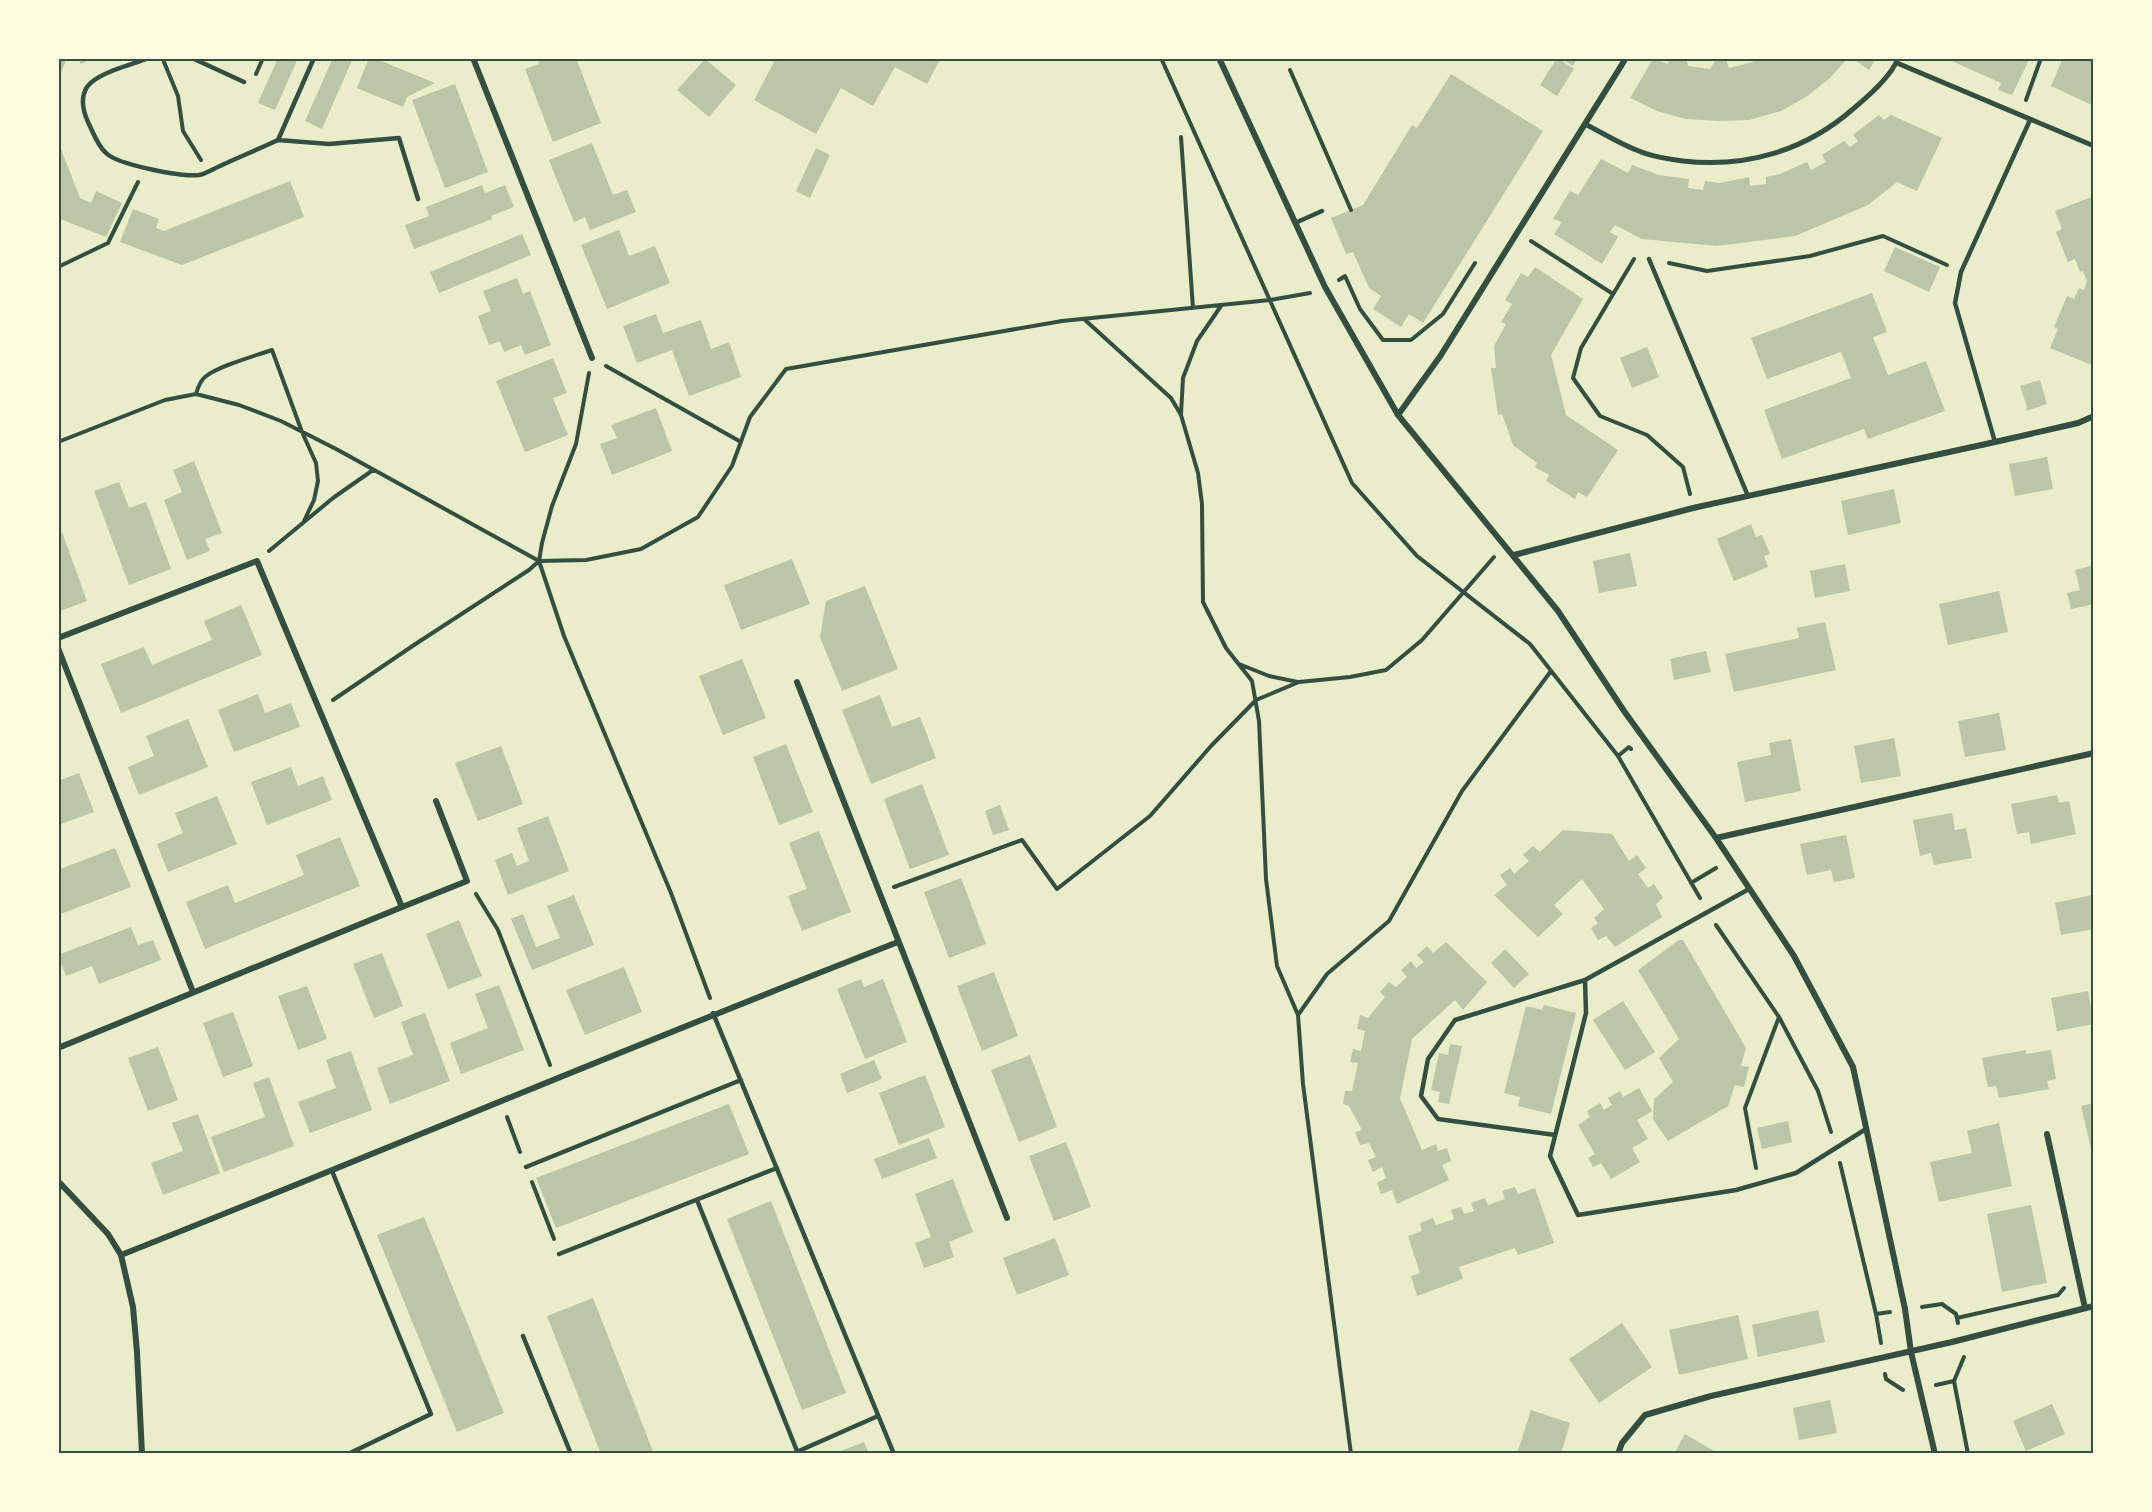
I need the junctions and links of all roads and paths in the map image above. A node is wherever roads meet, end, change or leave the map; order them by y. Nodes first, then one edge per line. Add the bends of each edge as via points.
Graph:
1 (149, 58) edge
2 (162, 58) edge
3 (192, 58) edge
4 (314, 58) edge
5 (473, 58) edge
6 (1161, 58) edge
7 (1219, 58) edge
8 (1626, 58) edge
9 (2041, 58) edge
10 (1898, 61) edge
11 (1290, 70) dead end
12 (244, 82) dead end
13 (2020, 116) junction
14 (2030, 120) junction
15 (1586, 124) junction
16 (1181, 137) dead end
17 (278, 140) junction
18 (2094, 146) edge
19 (145, 168) junction
20 (208, 171) junction
21 (418, 199) dead end
22 (1351, 210) dead end
23 (1322, 211) dead end
24 (1296, 223) junction
25 (1518, 233) junction
26 (1480, 255) dead end
27 (1649, 259) junction
28 (58, 267) edge
29 (1962, 272) junction
30 (1325, 287) junction
31 (1613, 294) junction
32 (1270, 300) junction
33 (1222, 305) junction
34 (1193, 308) junction
35 (1084, 319) junction
36 (592, 358) junction
37 (196, 394) junction
38 (1181, 415) junction
39 (1398, 415) junction
40 (2094, 416) edge
41 (302, 432) junction
42 (741, 441) junction
43 (58, 442) edge
44 (1995, 442) junction
45 (373, 470) junction
46 (1748, 496) junction
47 (1693, 508) junction
48 (304, 521) junction
49 (1505, 544) junction
50 (1514, 555) junction
51 (257, 561) junction
52 (539, 561) junction
53 (1464, 593) junction
54 (58, 638) edge
55 (58, 648) edge
56 (1237, 663) junction
57 (1551, 670) junction
58 (797, 682) dead end
59 (1299, 682) junction
60 (1256, 700) junction
61 (320, 709) junction
62 (1634, 753) dead end
63 (2094, 753) edge
64 (1618, 756) junction
65 (436, 801) dead end
66 (1716, 838) junction
67 (1731, 859) junction
68 (467, 881) junction
69 (1691, 883) junction
70 (1749, 889) junction
71 (879, 892) junction
72 (402, 907) junction
73 (1708, 912) junction
74 (898, 942) junction
75 (1585, 980) junction
76 (193, 992) junction
77 (714, 1013) junction
78 (1298, 1015) junction
79 (1779, 1017) junction
80 (58, 1048) edge
81 (556, 1079) junction
82 (741, 1080) junction
83 (1866, 1129) junction
84 (2047, 1134) dead end
85 (1555, 1135) junction
86 (1836, 1148) junction
87 (526, 1167) dead end
88 (777, 1168) junction
89 (332, 1171) junction
90 (58, 1181) edge
91 (1758, 1183) junction
92 (697, 1200) junction
93 (1007, 1218) dead end
94 (559, 1254) dead end
95 (121, 1255) junction
96 (2080, 1282) junction
97 (2094, 1306) edge
98 (2085, 1308) junction
99 (1905, 1309) junction
100 (523, 1336) dead end
101 (1911, 1352) junction
102 (1954, 1381) dead end
103 (878, 1416) junction
104 (795, 1452) edge
105 (142, 1454) edge
106 (348, 1454) edge
107 (570, 1454) edge
108 (894, 1454) edge
109 (1351, 1454) edge
110 (1618, 1454) edge
111 (1935, 1454) edge
112 (1968, 1454) edge

1 - 19 lane via 102,76 87,88 82,108 108,155
2 - 20 path via 178,96 183,131
3 - 12 lane
4 - 17 lane
5 - 36 street
6 - 32 path
7 - 24 street
8 - 15 street
9 - 13 path
10 - 13 street
10 - 15 street via 1842,119 1778,153 1744,161 1708,164 1674,160 1640,152
11 - 22 path
13 - 14 street
14 - 18 street
14 - 29 lane
15 - 25 street
16 - 34 path
17 - 20 lane
17 - 21 lane via 329,144 399,138
19 - 20 lane via 199,175
19 - 28 path via 108,243
23 - 24 lane
24 - 30 street
25 - 31 path
25 - 39 street
26 - 30 path via 1443,314 1411,340 1383,340 1360,309 1346,276
27 - 29 path via 1707,272 1810,256 1883,236
27 - 31 path via 1636,256
27 - 46 lane
29 - 44 lane via 1955,303
30 - 32 path
30 - 39 street
31 - 47 path via 1581,348 1573,378 1600,416 1647,435 1683,467
32 - 33 path
32 - 53 path via 1352,483 1417,556
33 - 34 path
33 - 38 path via 1197,341 1183,378
34 - 35 path
35 - 38 path via 1172,398
35 - 42 path via 786,369 750,417
36 - 42 path
36 - 52 path via 576,444 546,526
37 - 41 path via 240,405
37 - 41 path via 204,377 214,371 272,350
37 - 43 path via 165,400
38 - 56 path via 1202,504 1203,602
39 - 49 street
40 - 44 street
41 - 45 path
41 - 48 path via 316,464 318,481
42 - 52 path via 732,466 698,517 641,549 586,560
44 - 46 street
45 - 48 path
45 - 52 path
46 - 47 street
47 - 50 street
48 - 51 path
49 - 50 street
49 - 53 path
50 - 66 street via 1558,611
51 - 54 street
51 - 61 street
52 - 61 path
52 - 77 path via 564,636 671,893
53 - 57 path via 1530,644
53 - 59 path via 1422,640 1386,670
55 - 76 street
56 - 59 path via 1269,676
56 - 60 path via 1252,681
57 - 64 path
57 - 78 path via 1462,791 1389,921 1327,974
58 - 71 street
59 - 60 path
60 - 71 path via 1150,816 1057,889 1022,840
60 - 78 path via 1266,879 1276,966
61 - 72 street
62 - 64 path via 1629,747
63 - 66 street
64 - 69 path
65 - 68 street
66 - 67 street
67 - 69 path
67 - 70 street
68 - 72 street
68 - 81 path via 498,930
69 - 73 path
70 - 73 lane
70 - 83 street via 1794,956 1853,1067
71 - 74 street
72 - 76 street
73 - 75 lane
73 - 79 path
74 - 77 street
74 - 93 street
75 - 85 lane via 1586,1013
75 - 85 lane via 1455,1020 1428,1059 1421,1096 1438,1119
76 - 80 street
77 - 81 street
77 - 82 lane
78 - 109 path via 1303,1084
79 - 86 path via 1818,1091
79 - 91 path via 1744,1108
81 - 89 street
82 - 87 lane
82 - 88 lane
83 - 86 lane
83 - 99 street
84 - 96 street
85 - 91 lane via 1550,1155 1578,1215 1736,1190
86 - 91 lane via 1796,1173
86 - 99 path via 1876,1314
88 - 92 lane
88 - 103 lane
89 - 95 street
89 - 106 lane via 431,1414
90 - 95 street via 108,1234
92 - 94 lane
92 - 104 lane
95 - 105 street via 133,1306
96 - 98 street
96 - 99 path via 2067,1286 2058,1295 1956,1316 1942,1304
97 - 98 street
98 - 101 street
99 - 101 street
100 - 107 lane
101 - 110 street via 1711,1396 1645,1415
101 - 111 street
102 - 112 path
103 - 104 lane
103 - 108 lane

